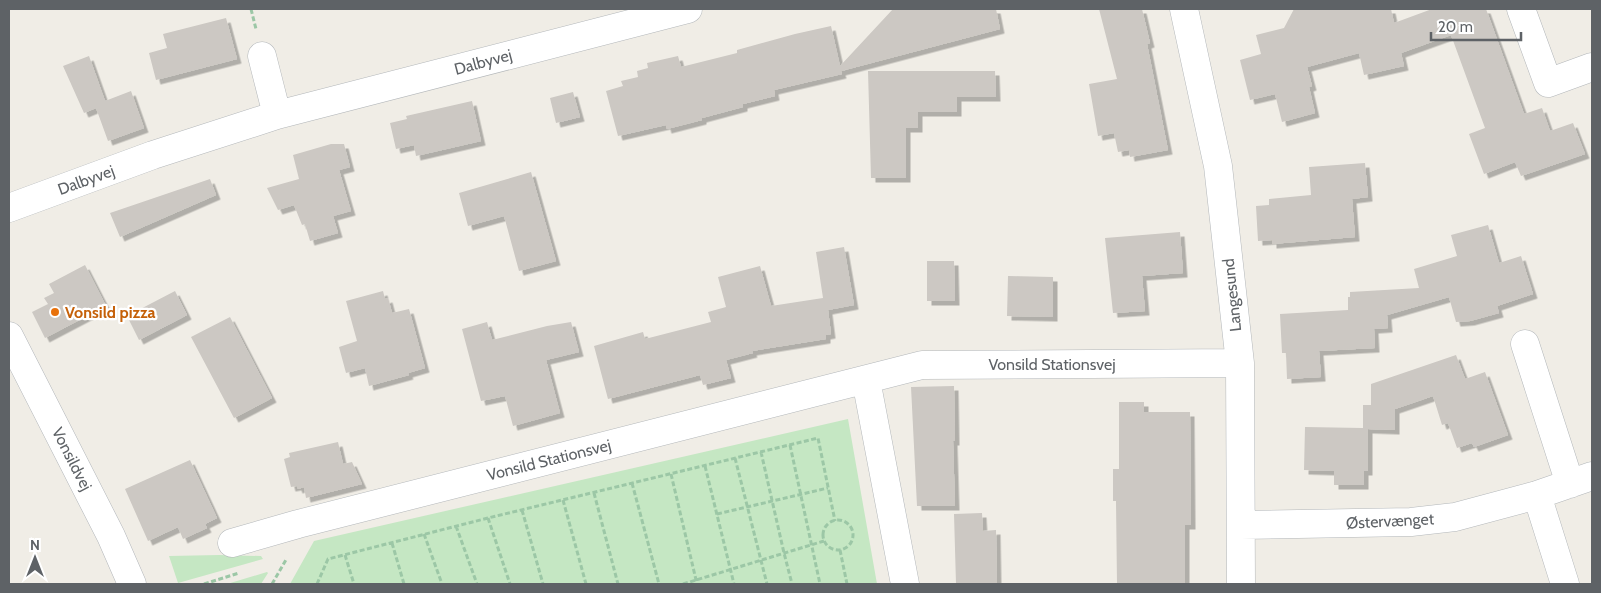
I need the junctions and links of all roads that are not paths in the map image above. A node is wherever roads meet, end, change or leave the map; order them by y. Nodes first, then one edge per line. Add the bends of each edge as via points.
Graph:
1 (688, 9) edge
2 (1184, 9) edge
3 (1521, 9) edge
4 (262, 56) dead end
5 (1592, 68) edge
6 (277, 115) junction
7 (9, 208) edge
8 (9, 336) edge
9 (1524, 344) dead end
10 (1240, 363) junction
11 (866, 380) junction
12 (1581, 480) edge
13 (1537, 495) junction
14 (1241, 525) junction
15 (232, 543) dead end
16 (132, 584) edge
17 (905, 584) edge
18 (1241, 584) edge
19 (1565, 584) edge

1 - 6 street, Dalbyvej
2 - 10 street, Langesund via 1218,166
3 - 5 street via 1548,83
4 - 6 street
6 - 7 street, Dalbyvej via 152,155
8 - 16 street, Vonsildvej via 111,536
9 - 12 street, Østervænget
10 - 11 street, Vonsild Stationsvej via 922,365
10 - 14 street, Langesund
11 - 15 street, Vonsild Stationsvej
11 - 17 street
12 - 13 street, Østervænget
13 - 14 street, Østervænget via 1455,517 1411,522
13 - 19 street
14 - 18 street, Langesund

